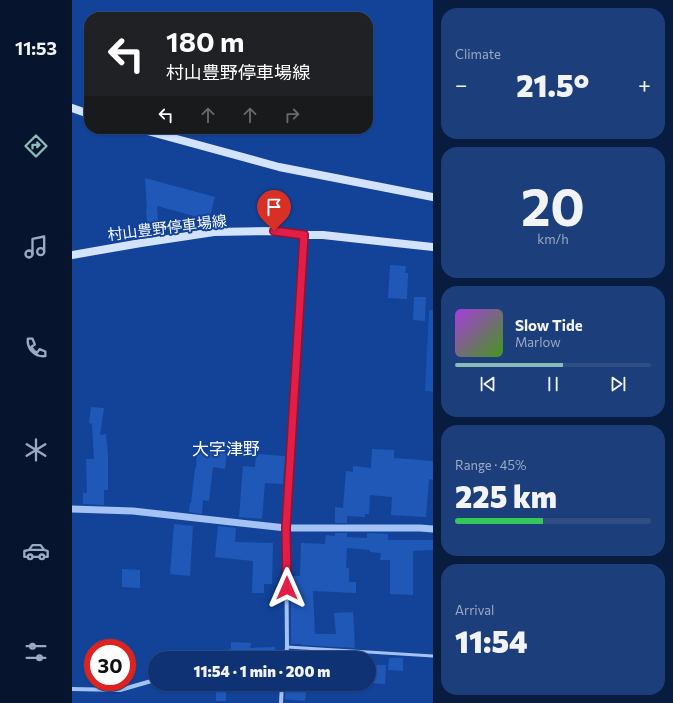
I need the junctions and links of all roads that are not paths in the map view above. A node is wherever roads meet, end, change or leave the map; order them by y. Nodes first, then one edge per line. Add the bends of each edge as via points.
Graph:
1 (72, 108) edge
2 (84, 112) edge
3 (158, 134) edge
4 (433, 197) edge
5 (304, 235) junction
6 (433, 247) edge
7 (72, 255) edge
8 (72, 508) edge
9 (286, 528) junction
10 (433, 529) edge
11 (287, 647) junction
12 (287, 651) edge
13 (433, 656) edge
14 (148, 682) edge
15 (72, 689) edge
16 (281, 691) edge
17 (281, 703) edge

1 - 2 main road
3 - 4 main road via 279,168
5 - 6 main road, 村山豊野停車場線
5 - 7 main road, 村山豊野停車場線 via 274,231 214,232
5 - 9 street
8 - 9 street via 133,511
9 - 10 street
9 - 11 street
11 - 12 street
11 - 13 lane
14 - 15 street via 120,690
16 - 17 street

